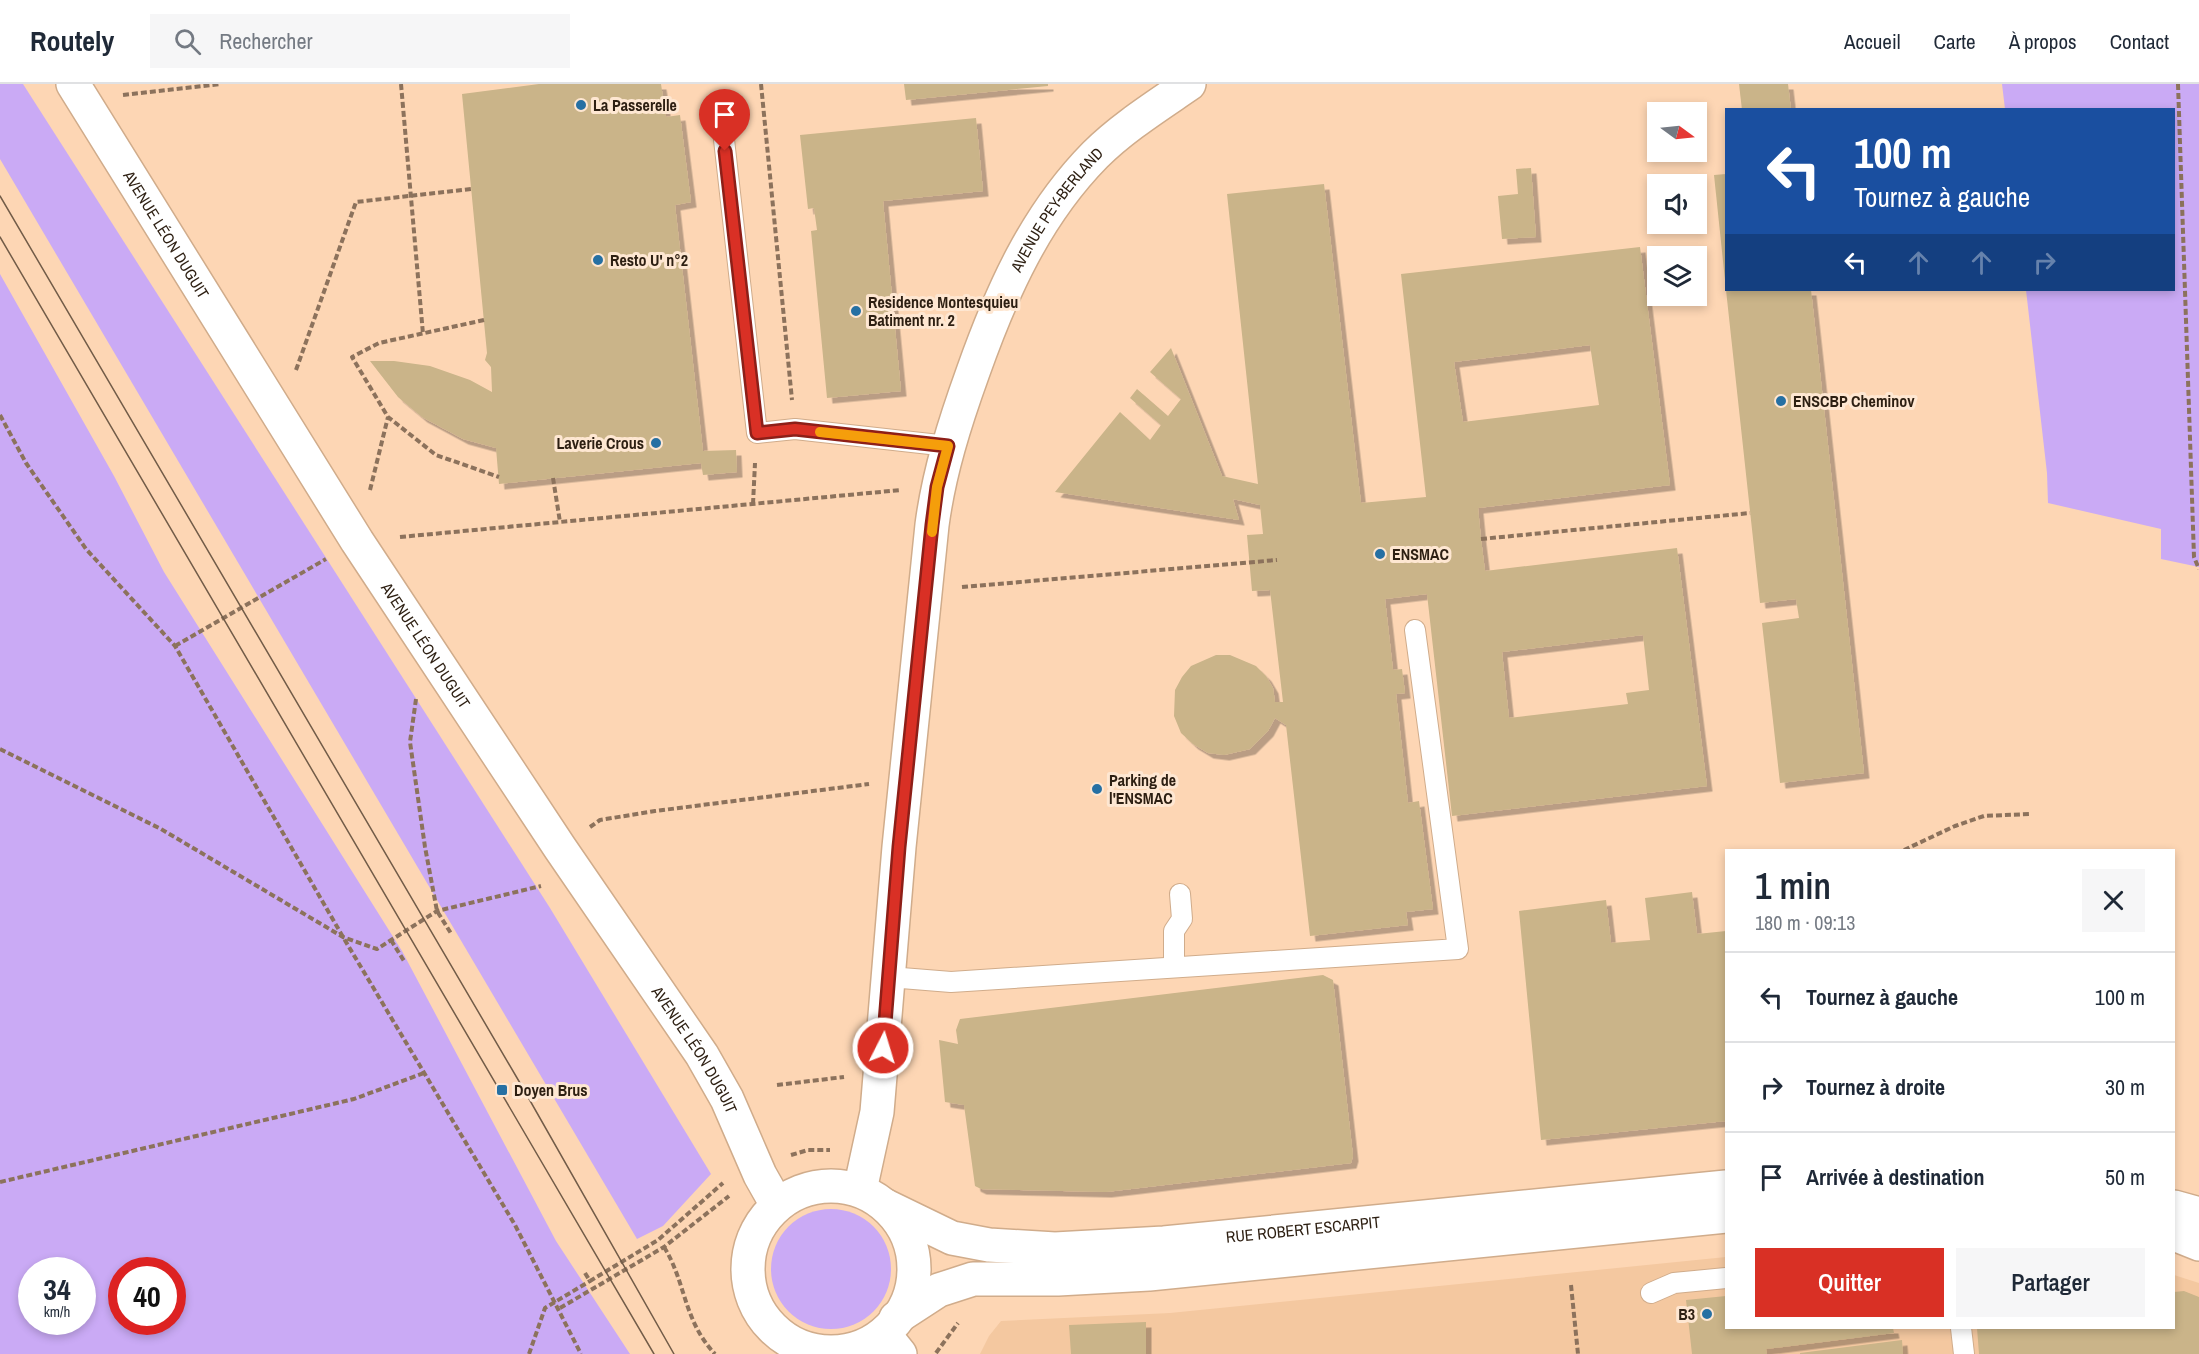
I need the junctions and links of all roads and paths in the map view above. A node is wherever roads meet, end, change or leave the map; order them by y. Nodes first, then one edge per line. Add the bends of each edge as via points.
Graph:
1 (221, 84) edge
2 (401, 84) edge
3 (761, 84) edge
4 (1189, 84) edge
5 (2178, 84) edge
6 (78, 92) edge
7 (720, 104) dead end
8 (471, 189) dead end
9 (411, 196) junction
10 (484, 320) dead end
11 (423, 334) junction
12 (792, 392) dead end
13 (0, 415) edge
14 (280, 416) junction
15 (388, 417) junction
16 (757, 433) junction
17 (948, 446) junction
18 (499, 477) dead end
19 (554, 478) dead end
20 (937, 487) junction
21 (753, 504) junction
22 (1750, 513) dead end
23 (560, 522) junction
24 (1481, 539) dead end
25 (357, 541) junction
26 (1277, 560) dead end
27 (2199, 569) edge
28 (926, 590) junction
29 (1415, 630) dead end
30 (175, 646) junction
31 (410, 689) dead end
32 (0, 749) edge
33 (906, 780) junction
34 (2030, 814) dead end
35 (560, 848) junction
36 (1906, 849) edge
37 (541, 886) dead end
38 (1180, 894) dead end
39 (437, 911) junction
40 (452, 935) dead end
41 (343, 937) junction
42 (391, 939) junction
43 (404, 961) dead end
44 (1174, 966) junction
45 (889, 977) junction
46 (880, 1072) junction
47 (424, 1073) junction
48 (777, 1085) dead end
49 (837, 1151) dead end
50 (790, 1155) dead end
51 (0, 1182) edge
52 (723, 1182) dead end
53 (1725, 1187) edge
54 (728, 1197) dead end
55 (873, 1198) junction
56 (777, 1205) junction
57 (2175, 1206) edge
58 (2199, 1214) edge
59 (1725, 1216) edge
60 (2175, 1234) edge
61 (2199, 1244) edge
62 (632, 1246) dead end
63 (664, 1246) junction
64 (636, 1252) junction
65 (585, 1273) dead end
66 (1725, 1278) edge
67 (590, 1281) junction
68 (1571, 1285) dead end
69 (1652, 1293) dead end
70 (555, 1301) junction
71 (560, 1308) junction
72 (964, 1314) dead end
73 (1961, 1329) edge
74 (893, 1335) edge
75 (821, 1353) edge
76 (529, 1354) edge
77 (581, 1354) edge
78 (715, 1354) edge
79 (936, 1354) edge
80 (1578, 1354) edge
81 (1964, 1354) edge

1 - 6 path
2 - 9 path
3 - 12 path
4 - 17 street, AVENUE PEY-BERLAND via 1095,155 1043,217 996,305
5 - 27 path via 2194,557
6 - 14 street, AVENUE LÉON DUGUIT
7 - 16 lane
8 - 9 path
9 - 11 path
9 - 14 path via 356,202
10 - 11 path
11 - 15 path via 379,344 352,357
13 - 30 path via 26,463 86,549
14 - 25 street, AVENUE LÉON DUGUIT
15 - 18 path via 436,455
15 - 25 path
16 - 17 lane via 795,429
16 - 21 path
17 - 20 street, AVENUE PEY-BERLAND
19 - 23 path
20 - 21 path
20 - 28 street, AVENUE PEY-BERLAND
21 - 23 path
22 - 24 path
23 - 25 path
25 - 30 path
25 - 35 street, AVENUE LÉON DUGUIT
26 - 28 path
28 - 33 street, AVENUE PEY-BERLAND
29 - 44 lane via 1458,949
30 - 41 path
31 - 39 path via 416,699 410,742
32 - 41 path via 161,829
33 - 35 path via 600,820
33 - 45 street, AVENUE PEY-BERLAND
34 - 36 path via 1984,816
35 - 56 street, AVENUE LÉON DUGUIT via 702,1055
37 - 39 path
38 - 44 lane via 1182,919 1174,931
39 - 40 path
39 - 42 path
41 - 42 path via 376,949
41 - 47 path
42 - 43 path
44 - 45 lane via 951,982
45 - 46 street, AVENUE PEY-BERLAND
46 - 48 path
46 - 55 street, AVENUE PEY-BERLAND via 872,1143
47 - 51 path via 354,1099
47 - 70 path
49 - 50 path via 808,1150
52 - 64 path via 658,1240
53 - 55 street, RUE ROBERT ESCARPIT via 1164,1243 1054,1249 952,1238
54 - 63 path
55 - 56 street via 831,1185 804,1189
55 - 74 street via 901,1224 911,1246 914,1270 910,1294
56 - 75 street via 761,1223 750,1249 748,1277 755,1305 772,1328 794,1344
57 - 58 street
59 - 74 street, RUE ROBERT ESCARPIT via 1149,1274 973,1279 939,1290
60 - 61 street
62 - 64 path
63 - 71 path
63 - 78 path via 673,1261 688,1313
64 - 67 path
65 - 67 path
66 - 69 lane via 1674,1283
67 - 70 path
68 - 80 path
70 - 71 path
70 - 76 path via 545,1308
71 - 77 path
72 - 79 path
73 - 81 lane
74 - 75 street via 844,1352

